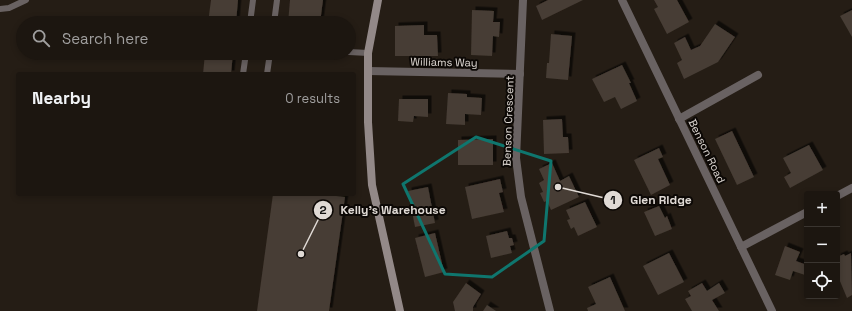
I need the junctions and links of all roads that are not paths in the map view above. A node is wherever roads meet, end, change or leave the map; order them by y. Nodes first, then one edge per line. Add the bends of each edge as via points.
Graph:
1 (26, 0) edge
2 (253, 0) edge
3 (277, 0) edge
4 (378, 0) edge
5 (523, 0) edge
6 (622, 0) edge
7 (0, 9) edge
8 (251, 16) edge
9 (275, 16) edge
10 (356, 52) edge
11 (368, 53) junction
12 (245, 60) edge
13 (269, 60) edge
14 (368, 71) junction
15 (243, 72) edge
16 (267, 72) edge
17 (520, 74) junction
18 (758, 75) dead end
19 (679, 119) junction
20 (852, 188) edge
21 (840, 194) edge
22 (804, 214) edge
23 (741, 247) junction
24 (768, 310) edge
25 (400, 311) edge
26 (550, 311) edge

1 - 7 lane
2 - 8 lane
3 - 9 lane
4 - 11 main road
5 - 17 street, Benson Crescent
6 - 19 street, Benson Road
10 - 11 lane
11 - 14 main road
12 - 15 lane
13 - 16 lane
14 - 17 street, Williams Way
14 - 25 main road via 372,189
17 - 26 street, Benson Crescent via 516,158 518,178
18 - 19 street
19 - 23 street, Benson Road
20 - 21 street
22 - 23 street
23 - 24 street, Benson Road

